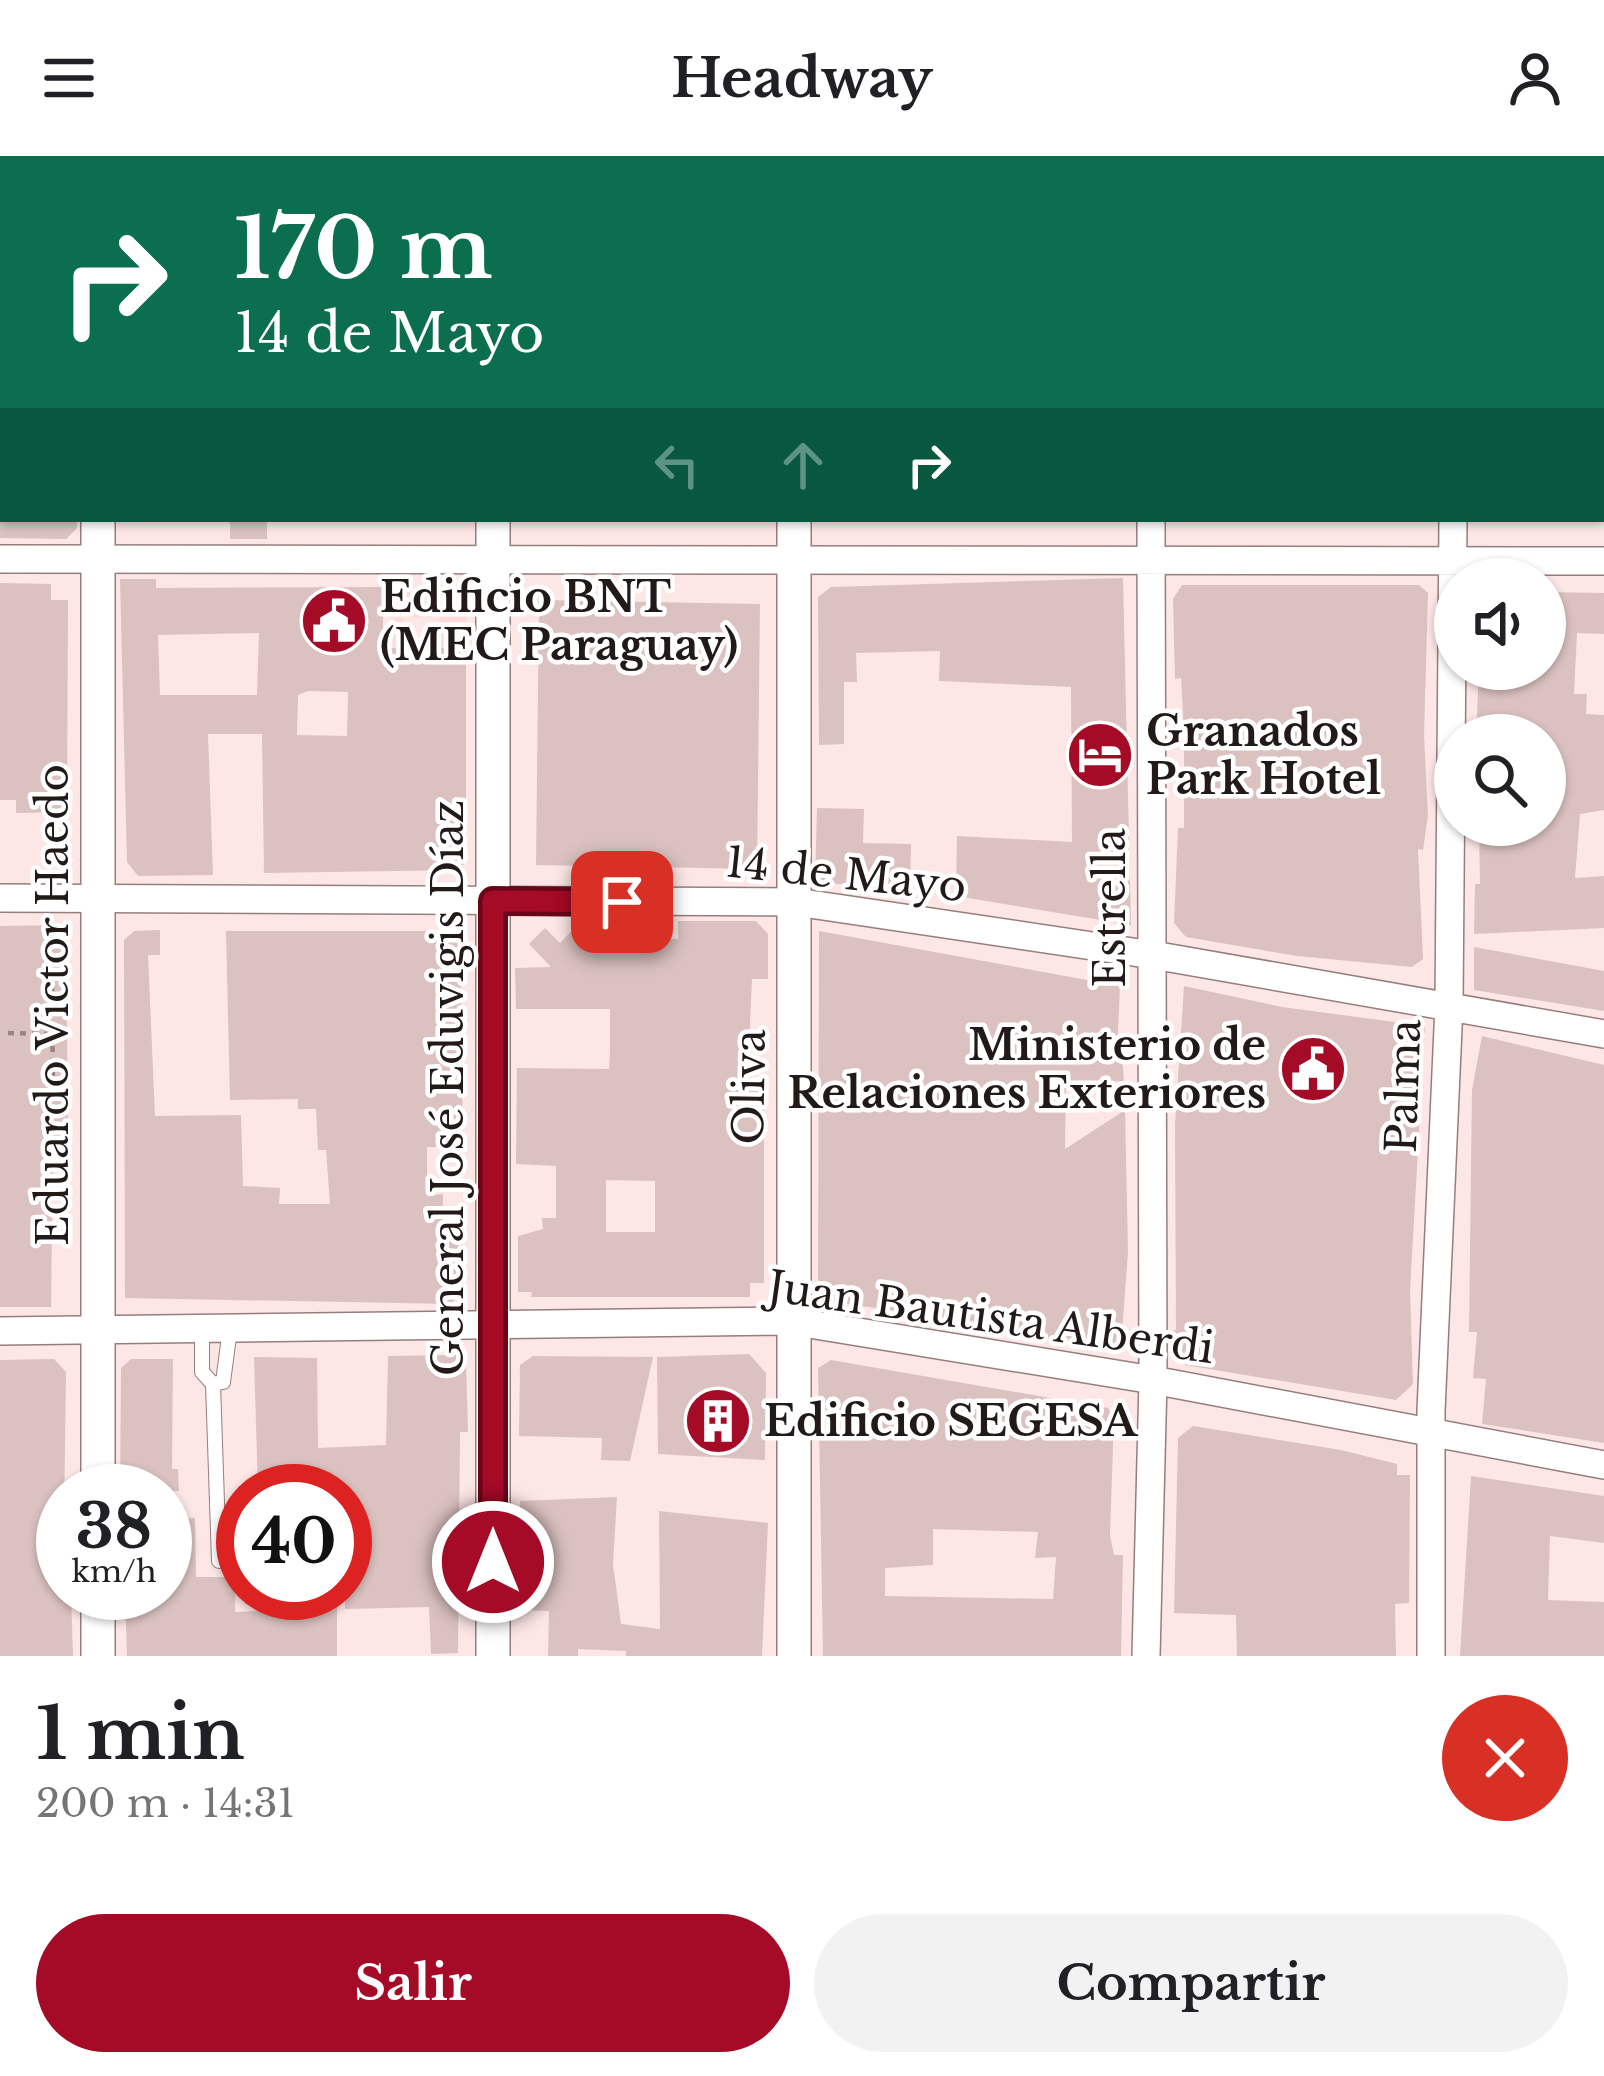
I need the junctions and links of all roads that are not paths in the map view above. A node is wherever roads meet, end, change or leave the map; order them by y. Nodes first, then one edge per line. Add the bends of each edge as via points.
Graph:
1 (98, 522) edge
2 (493, 522) edge
3 (794, 522) edge
4 (1151, 522) edge
5 (1453, 522) edge
6 (1452, 558) edge
7 (0, 559) edge
8 (98, 559) junction
9 (493, 560) junction
10 (794, 560) junction
11 (1151, 560) junction
12 (1434, 560) edge
13 (1566, 561) edge
14 (1604, 561) edge
15 (1451, 690) edge
16 (98, 897) junction
17 (0, 898) edge
18 (493, 901) junction
19 (796, 902) junction
20 (1153, 955) junction
21 (1449, 1005) junction
22 (1604, 1034) edge
23 (791, 1322) junction
24 (493, 1328) junction
25 (216, 1330) junction
26 (0, 1331) edge
27 (98, 1331) junction
28 (1153, 1380) junction
29 (213, 1384) junction
30 (1431, 1433) junction
31 (98, 1464) edge
32 (1604, 1465) edge
33 (216, 1472) edge
34 (98, 1620) edge
35 (98, 1656) edge
36 (493, 1656) edge
37 (794, 1656) edge
38 (1146, 1656) edge
39 (1431, 1656) edge

1 - 8 street, Eduardo Victor Haedo
2 - 9 street, General José Eduvigis Díaz
3 - 10 street, Oliva
4 - 11 street, Estrella
5 - 6 street, Palma
7 - 8 street
8 - 9 street
8 - 16 street, Eduardo Victor Haedo
9 - 10 street
9 - 18 street, General José Eduvigis Díaz
10 - 11 street
10 - 19 street, Oliva
11 - 12 street
11 - 20 street, Estrella
13 - 14 street
15 - 21 street, Palma
16 - 17 street, 14 de Mayo
16 - 18 street, 14 de Mayo
16 - 27 street, Eduardo Victor Haedo
18 - 19 street, 14 de Mayo
18 - 24 street, General José Eduvigis Díaz
19 - 20 street, 14 de Mayo
19 - 23 street, Oliva
20 - 21 street, 14 de Mayo
20 - 28 street, Estrella
21 - 22 street, 14 de Mayo
21 - 30 street, Palma
23 - 24 street, Juan Bautista Alberdi
23 - 28 street, Juan Bautista Alberdi
23 - 37 street, Oliva
24 - 25 street, Juan Bautista Alberdi
24 - 36 street, General José Eduvigis Díaz
25 - 27 street, Juan Bautista Alberdi
25 - 29 lane via 202,1372
25 - 29 lane via 228,1373
26 - 27 street, Juan Bautista Alberdi
27 - 31 street, Eduardo Victor Haedo
28 - 30 street, Juan Bautista Alberdi
28 - 38 street, Estrella
29 - 33 lane
30 - 32 street, Juan Bautista Alberdi
30 - 39 street, Palma
34 - 35 street

